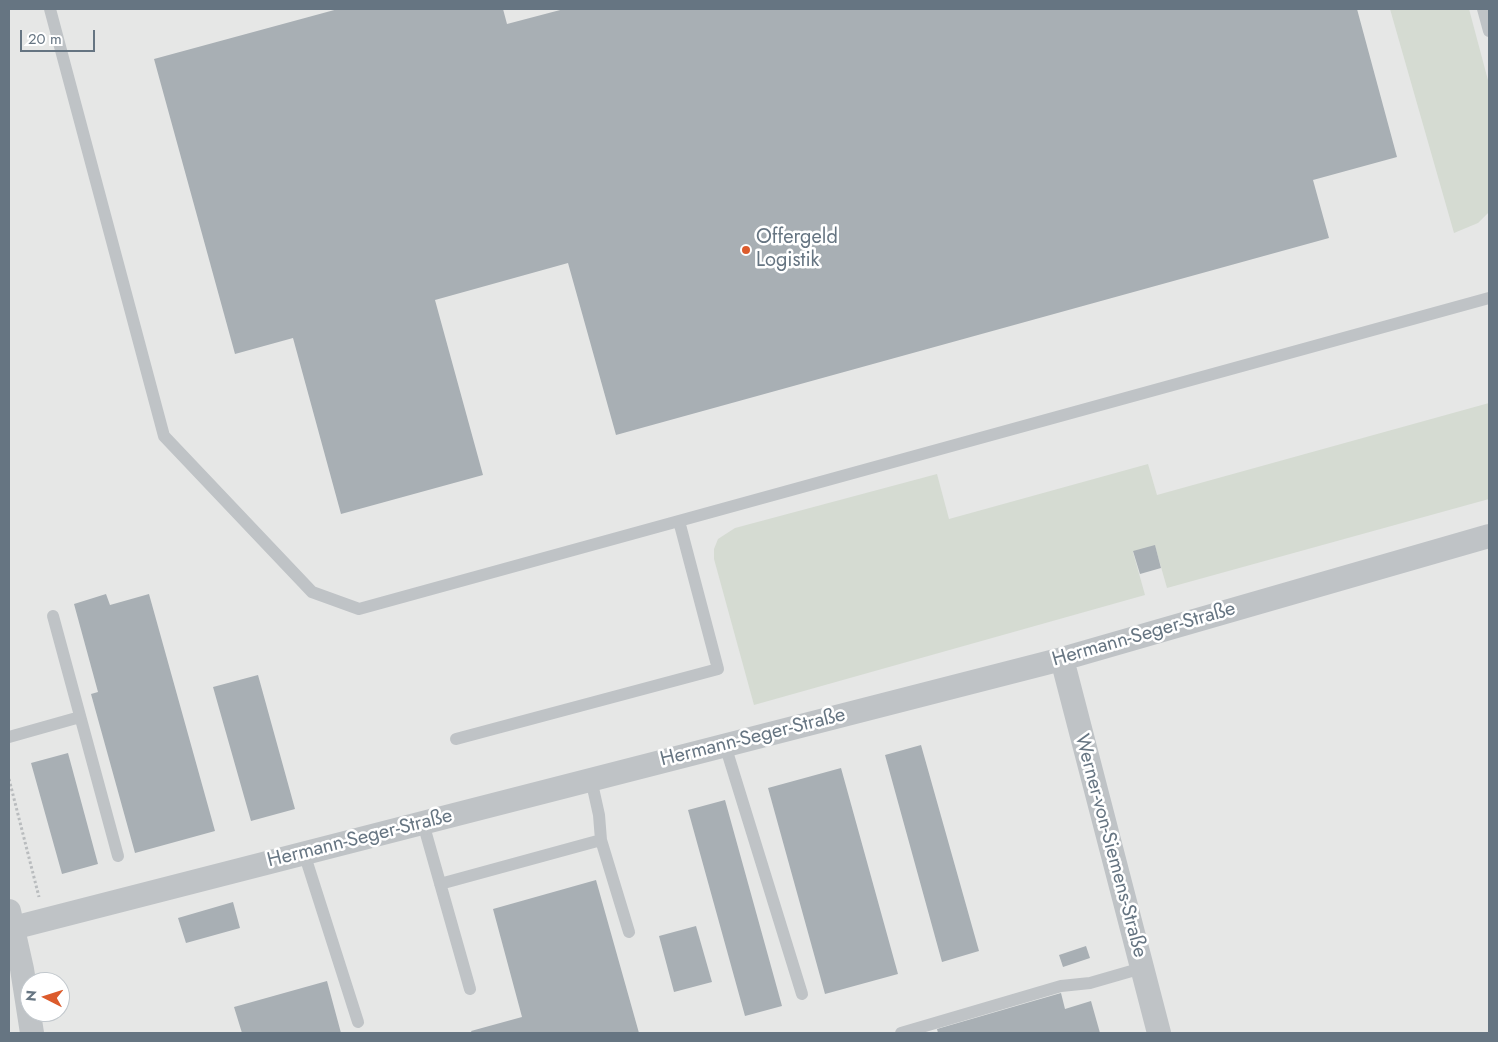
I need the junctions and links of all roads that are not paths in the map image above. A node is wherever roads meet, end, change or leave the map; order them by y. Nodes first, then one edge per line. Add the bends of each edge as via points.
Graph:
1 (50, 9) edge
2 (1483, 9) edge
3 (1489, 31) edge
4 (1489, 298) edge
5 (679, 520) junction
6 (1489, 536) edge
7 (53, 616) dead end
8 (1062, 659) junction
9 (80, 716) junction
10 (9, 737) edge
11 (456, 738) dead end
12 (725, 745) junction
13 (591, 780) junction
14 (423, 823) junction
15 (601, 840) junction
16 (304, 853) junction
17 (118, 856) dead end
18 (440, 884) junction
19 (11, 920) edge
20 (628, 932) dead end
21 (1142, 968) junction
22 (15, 970) edge
23 (470, 989) dead end
24 (802, 994) dead end
25 (358, 1022) dead end
26 (32, 1033) edge
27 (901, 1033) edge
28 (1159, 1033) edge

1 - 5 lane via 164,436 312,592 359,609
2 - 3 lane
4 - 5 lane
5 - 11 lane via 718,669
6 - 8 street, Hermann-Seger-Straße
7 - 9 lane
8 - 12 street, Hermann-Seger-Straße
8 - 21 street, Werner-von-Siemens-Straße
9 - 10 lane
9 - 17 lane
12 - 13 street, Hermann-Seger-Straße
12 - 24 lane
13 - 14 street, Hermann-Seger-Straße
13 - 15 lane
14 - 16 street, Hermann-Seger-Straße
14 - 18 lane
15 - 18 lane
15 - 20 lane
16 - 19 street, Hermann-Seger-Straße via 44,920
16 - 25 lane
18 - 23 lane
19 - 22 street
21 - 27 lane via 1090,983 1061,986
21 - 28 street, Werner-von-Siemens-Straße
22 - 26 street

